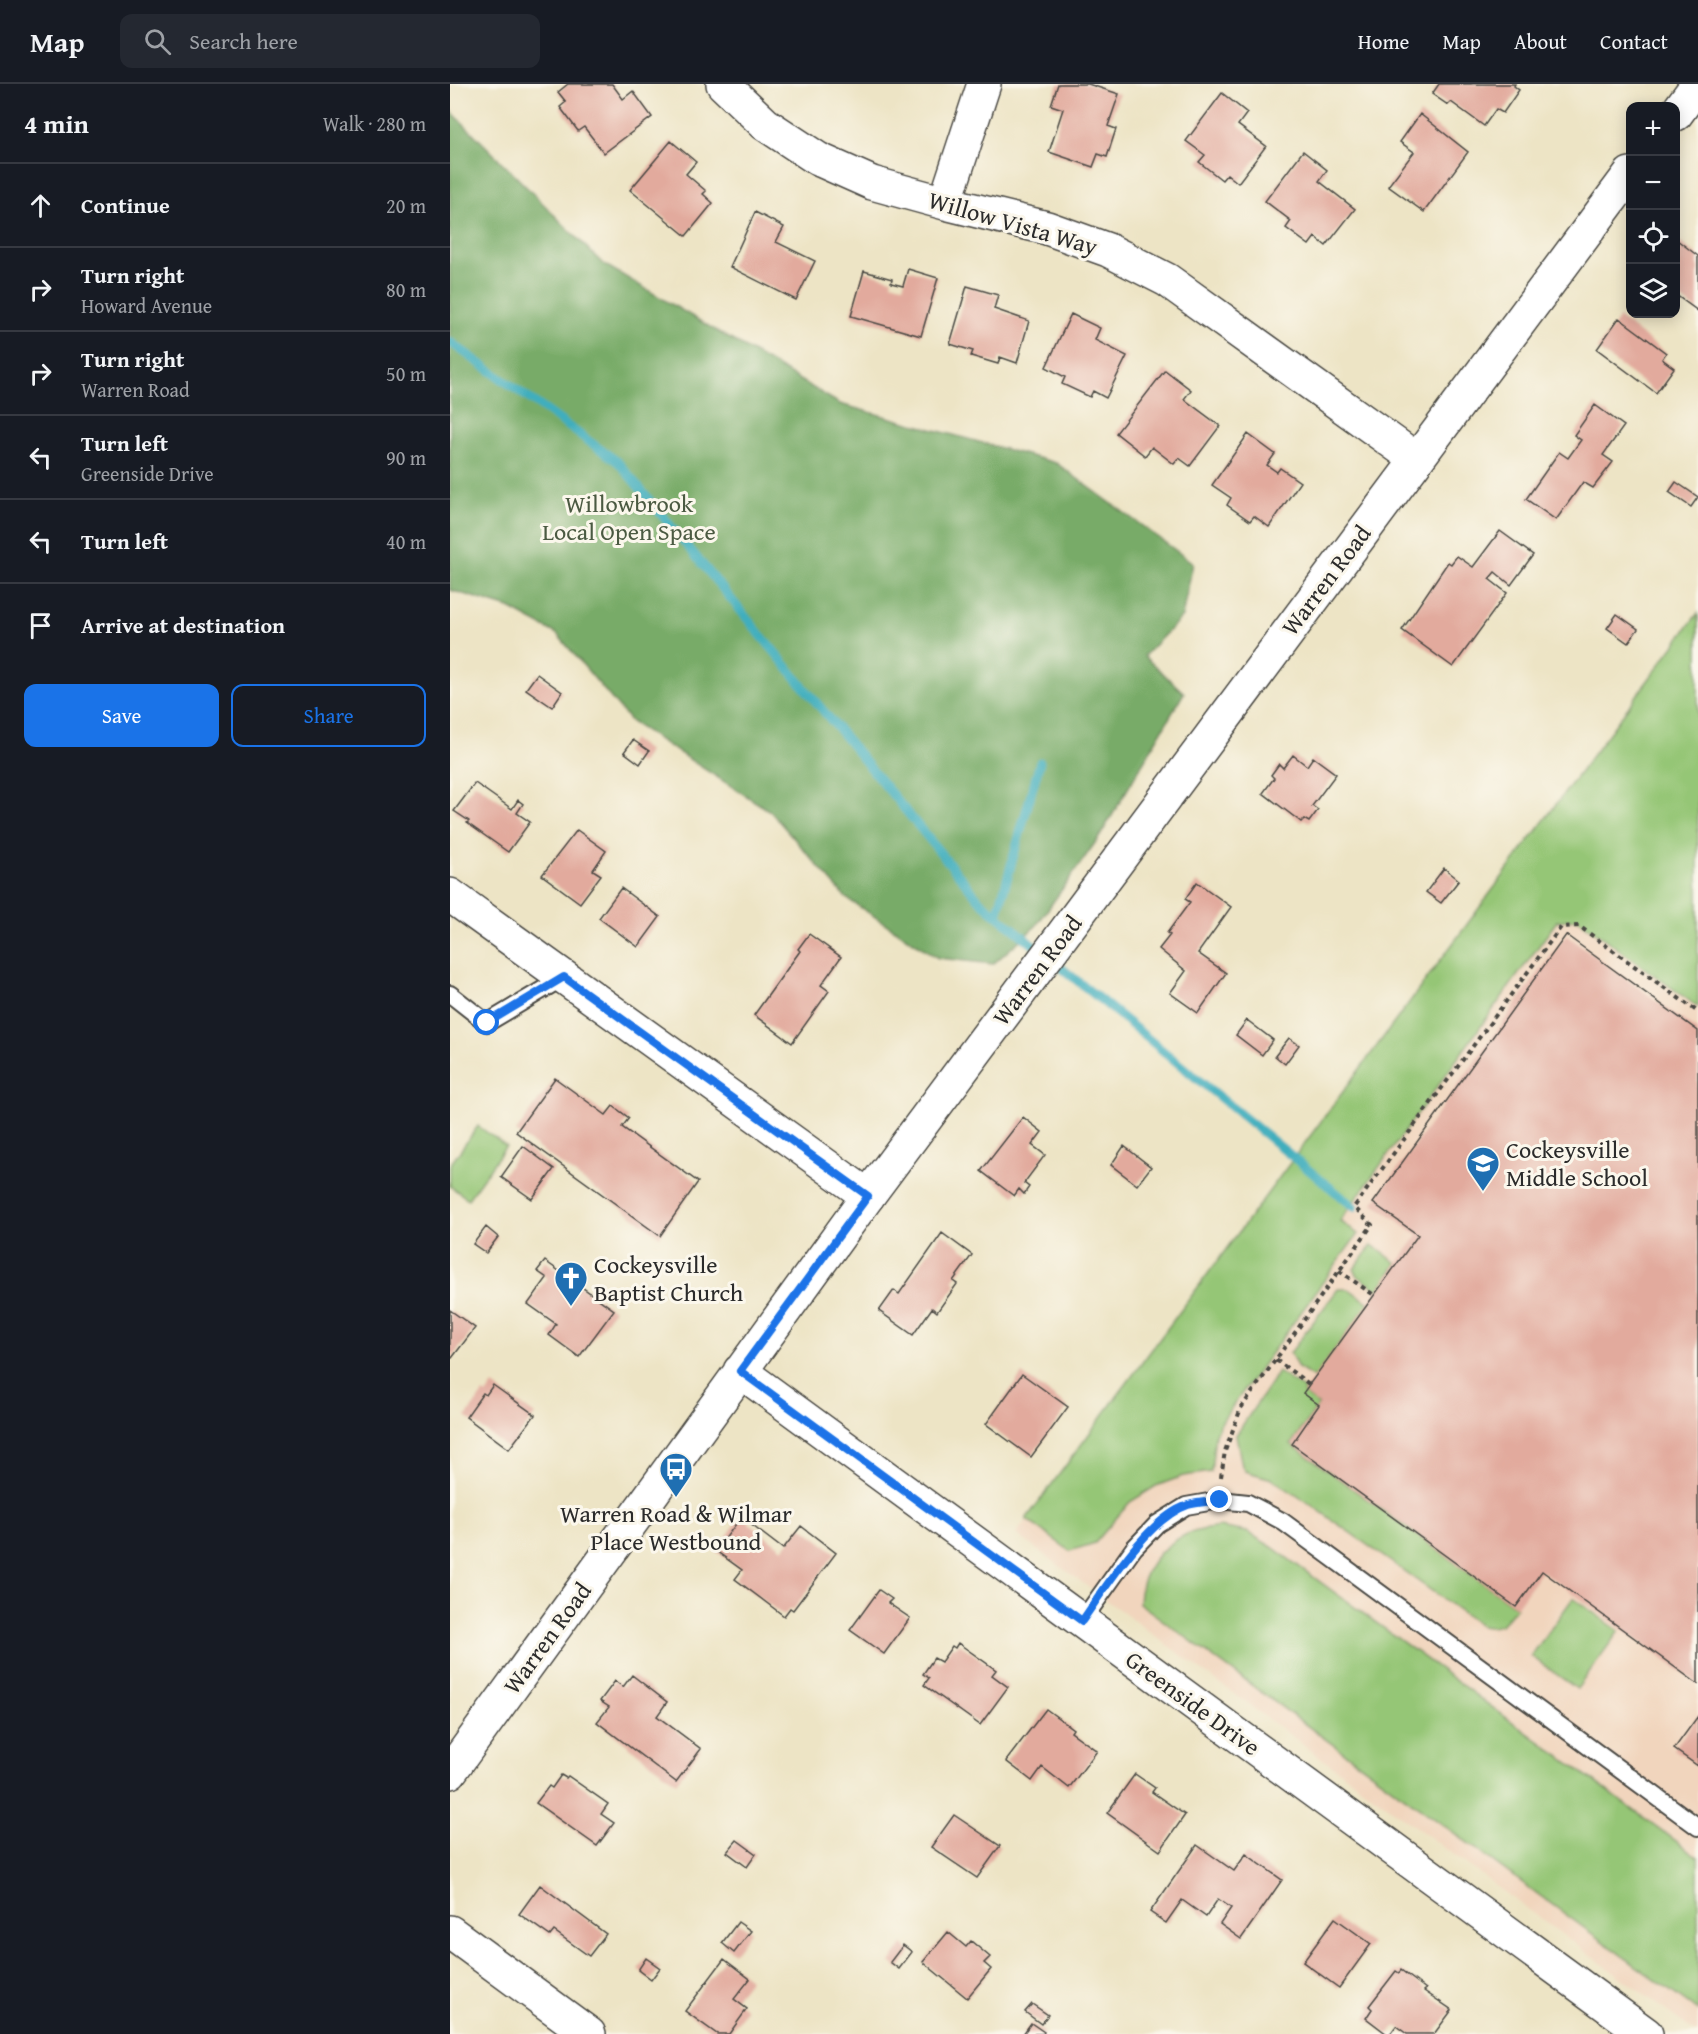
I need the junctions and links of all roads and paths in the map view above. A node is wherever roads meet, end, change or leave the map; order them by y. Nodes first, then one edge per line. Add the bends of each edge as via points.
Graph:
1 (723, 84) edge
2 (984, 84) edge
3 (1698, 84) edge
4 (1680, 109) edge
5 (1626, 179) edge
6 (945, 203) junction
7 (1416, 459) junction
8 (450, 895) edge
9 (564, 977) junction
10 (450, 994) edge
11 (1698, 1012) edge
12 (868, 1196) junction
13 (1339, 1271) junction
14 (1374, 1295) dead end
15 (1276, 1360) junction
16 (740, 1371) junction
17 (1309, 1384) dead end
18 (1221, 1477) dead end
19 (1082, 1621) junction
20 (450, 1772) edge
21 (1698, 1827) edge
22 (450, 1932) edge
23 (589, 2034) edge
24 (1646, 2034) edge

1 - 6 street, Willow Vista Way via 765,124 818,159 872,183
2 - 6 street
3 - 4 street
5 - 7 street, Warren Road
6 - 7 street, Willow Vista Way via 1047,228 1108,250 1167,280
7 - 12 street, Warren Road
8 - 9 street
9 - 10 lane via 487,1023
9 - 12 street
11 - 13 path via 1579,926 1561,927 1354,1207 1372,1225
12 - 16 street, Warren Road
13 - 14 path
13 - 15 path
15 - 17 path
15 - 18 path via 1240,1408 1225,1451
16 - 19 street, Greenside Drive
16 - 20 street, Warren Road
19 - 21 lane via 1134,1548 1157,1524 1186,1506 1220,1500 1248,1503 1282,1521
19 - 24 street, Greenside Drive
22 - 23 street

